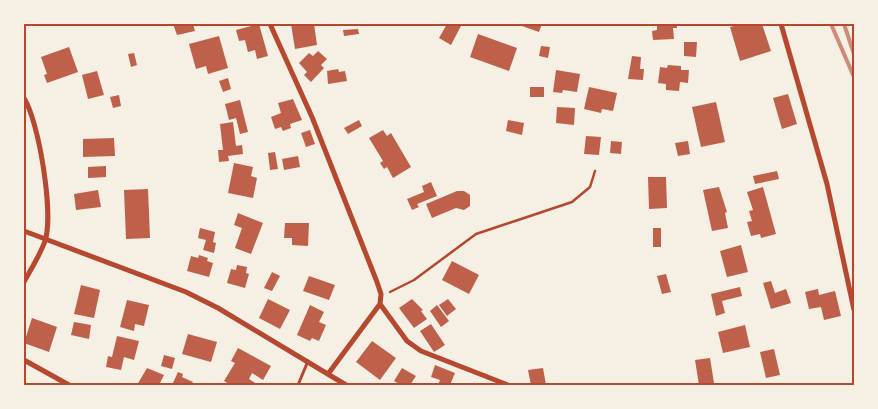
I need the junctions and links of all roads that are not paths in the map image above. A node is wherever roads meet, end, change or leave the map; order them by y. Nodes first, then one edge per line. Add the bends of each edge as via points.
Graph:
1 (270, 24) edge
2 (781, 24) edge
3 (24, 98) edge
4 (24, 231) edge
5 (46, 240) junction
6 (24, 282) edge
7 (380, 304) junction
8 (854, 310) edge
9 (24, 360) edge
10 (308, 360) junction
11 (328, 374) junction
12 (69, 385) edge
13 (298, 385) edge
14 (346, 385) edge
15 (508, 385) edge

1 - 7 street via 312,117 381,294
2 - 8 street via 827,184
3 - 5 street via 38,141 45,183
4 - 5 street
5 - 6 street
5 - 10 street via 186,292
7 - 11 street
7 - 15 street via 407,341 421,351
9 - 12 street
10 - 11 street
10 - 13 lane
11 - 14 street

